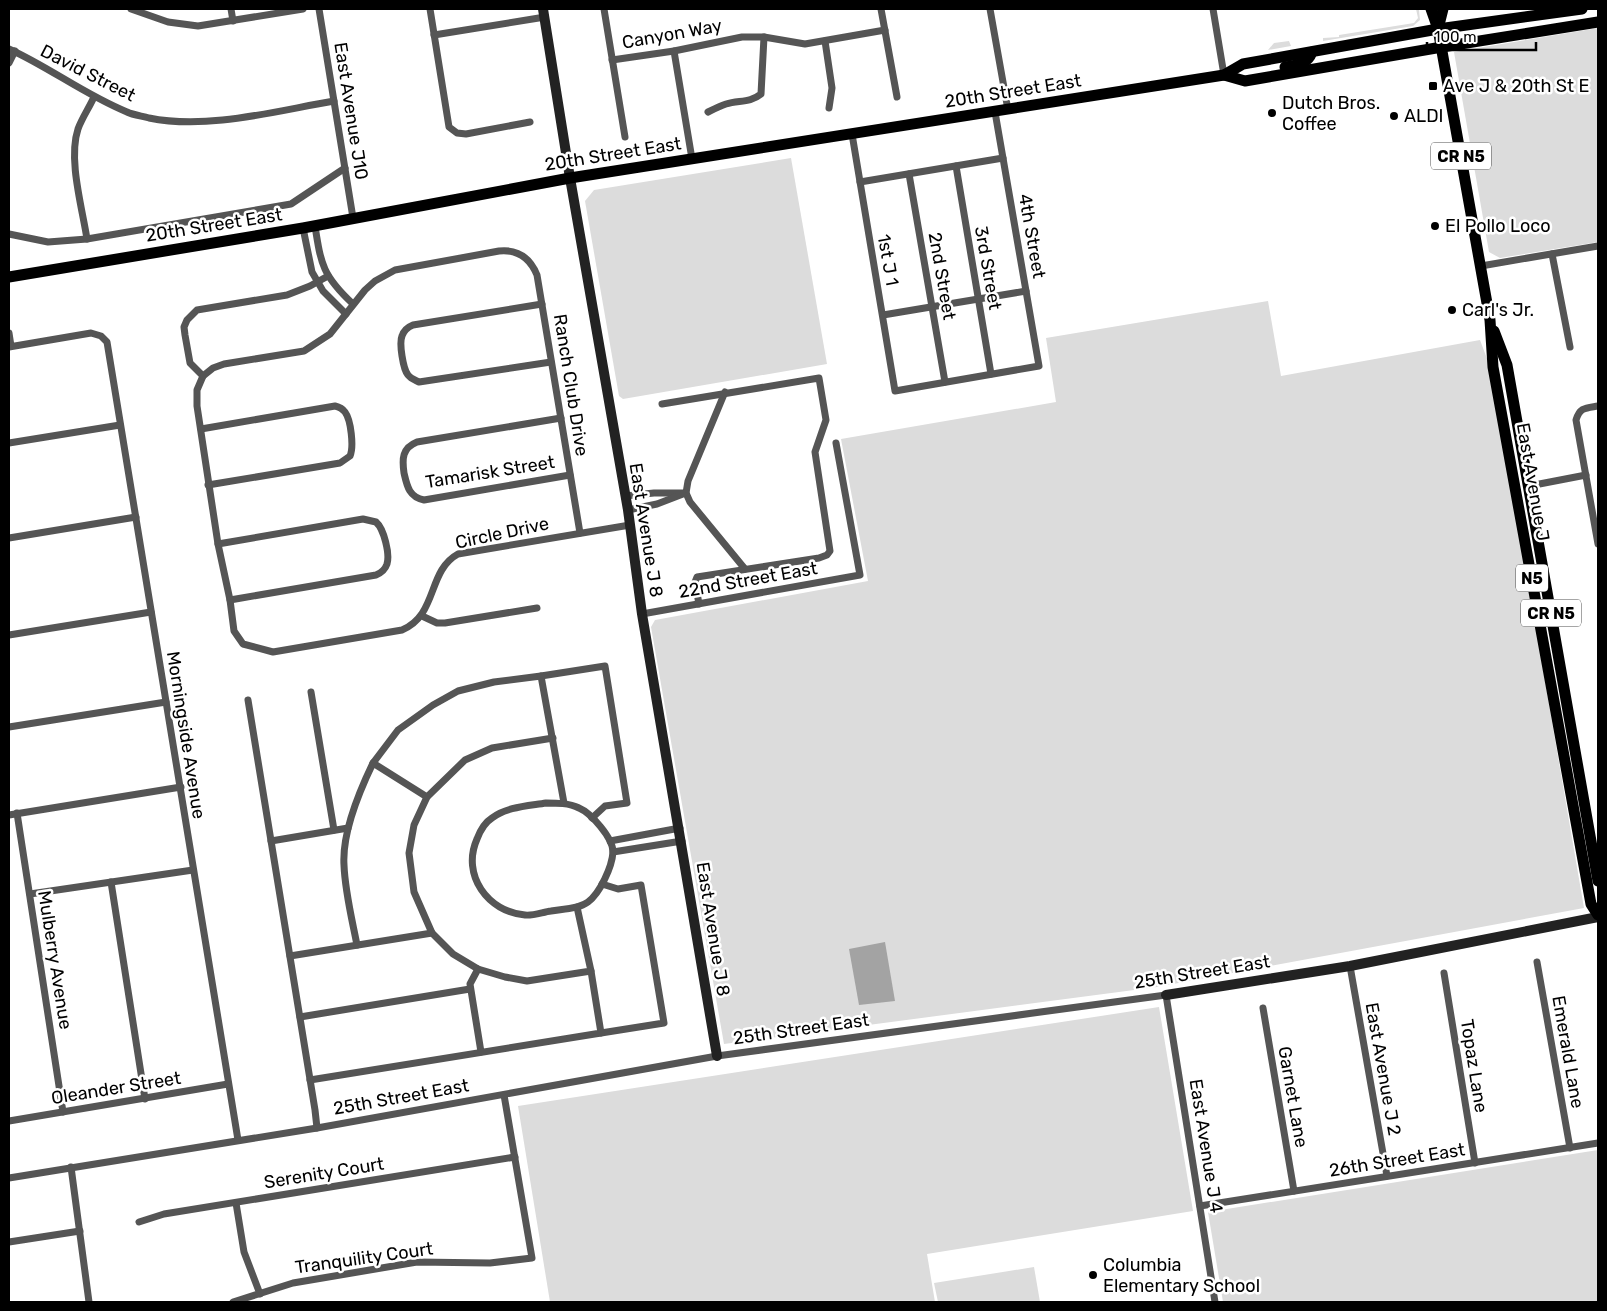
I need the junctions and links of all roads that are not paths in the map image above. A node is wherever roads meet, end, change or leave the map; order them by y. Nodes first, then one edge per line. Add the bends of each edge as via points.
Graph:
1 (131, 9) edge
2 (232, 9) edge
3 (303, 9) edge
4 (319, 9) edge
5 (430, 9) edge
6 (604, 9) edge
7 (881, 9) edge
8 (990, 9) edge
9 (1213, 9) edge
10 (1431, 9) edge
11 (1443, 9) edge
12 (1582, 9) edge
13 (544, 13) edge
14 (234, 21) junction
15 (1598, 22) edge
16 (1438, 29) junction
17 (885, 30) junction
18 (434, 35) junction
19 (764, 37) junction
20 (825, 41) junction
21 (1442, 47) junction
22 (12, 50) edge
23 (674, 51) junction
24 (1312, 52) junction
25 (612, 60) junction
26 (9, 62) edge
27 (1224, 75) junction
28 (1263, 78) junction
29 (94, 97) junction
30 (897, 97) dead end
31 (334, 101) junction
32 (829, 108) dead end
33 (1008, 110) junction
34 (708, 112) dead end
35 (995, 112) junction
36 (530, 122) dead end
37 (852, 134) junction
38 (625, 137) dead end
39 (1003, 158) junction
40 (692, 159) junction
41 (956, 166) junction
42 (345, 168) junction
43 (909, 174) junction
44 (570, 178) junction
45 (860, 182) junction
46 (353, 218) junction
47 (315, 226) junction
48 (303, 228) junction
49 (9, 234) edge
50 (87, 238) junction
51 (1598, 246) edge
52 (1552, 254) junction
53 (1481, 266) junction
54 (328, 276) junction
55 (9, 277) edge
56 (317, 282) junction
57 (1026, 291) junction
58 (978, 300) junction
59 (353, 304) junction
60 (542, 304) junction
61 (932, 306) junction
62 (346, 314) junction
63 (882, 315) junction
64 (1490, 320) junction
65 (9, 333) edge
66 (10, 347) edge
67 (1570, 348) dead end
68 (552, 362) junction
69 (991, 374) junction
70 (203, 376) junction
71 (944, 382) junction
72 (725, 392) junction
73 (662, 404) dead end
74 (1598, 406) edge
75 (561, 418) junction
76 (120, 425) junction
77 (201, 429) junction
78 (9, 443) edge
79 (836, 443) dead end
80 (570, 475) junction
81 (1586, 475) junction
82 (208, 485) junction
83 (1529, 486) junction
84 (686, 493) junction
85 (625, 496) junction
86 (628, 510) junction
87 (136, 517) junction
88 (630, 525) junction
89 (580, 533) junction
90 (9, 538) edge
91 (218, 544) junction
92 (1598, 544) edge
93 (745, 569) junction
94 (230, 600) junction
95 (699, 604) junction
96 (537, 608) dead end
97 (151, 612) junction
98 (642, 614) junction
99 (422, 616) junction
100 (9, 635) edge
101 (542, 676) junction
102 (310, 692) dead end
103 (248, 700) dead end
104 (166, 702) junction
105 (9, 727) edge
106 (553, 738) junction
107 (373, 763) junction
108 (180, 787) junction
109 (427, 797) junction
110 (564, 803) junction
111 (17, 813) junction
112 (9, 815) edge
113 (592, 818) junction
114 (348, 828) junction
115 (680, 828) junction
116 (334, 830) junction
117 (271, 841) junction
118 (610, 841) junction
119 (682, 841) junction
120 (613, 852) junction
121 (193, 870) junction
122 (1598, 881) edge
123 (111, 882) junction
124 (602, 884) junction
125 (30, 894) junction
126 (577, 907) junction
127 (1598, 916) edge
128 (432, 933) junction
129 (357, 945) junction
130 (290, 956) junction
131 (1537, 962) dead end
132 (1350, 966) junction
133 (478, 969) junction
134 (591, 971) junction
135 (1444, 974) dead end
136 (470, 989) junction
137 (1166, 995) junction
138 (1263, 1008) dead end
139 (300, 1017) junction
140 (601, 1033) junction
141 (481, 1052) junction
142 (717, 1056) junction
143 (310, 1080) junction
144 (228, 1084) junction
145 (504, 1095) junction
146 (145, 1099) junction
147 (63, 1112) junction
148 (9, 1121) edge
149 (317, 1128) junction
150 (238, 1140) junction
151 (1598, 1143) edge
152 (1570, 1148) junction
153 (515, 1157) junction
154 (1475, 1162) junction
155 (71, 1167) junction
156 (1387, 1176) junction
157 (9, 1178) edge
158 (1294, 1191) junction
159 (236, 1203) junction
160 (1200, 1206) junction
161 (139, 1222) dead end
162 (80, 1231) junction
163 (9, 1242) edge
164 (260, 1294) junction
165 (89, 1302) edge
166 (233, 1302) edge
167 (1215, 1302) edge

1 - 14 street via 168,22 198,26
2 - 14 street
3 - 14 street
4 - 31 street, East Avenue J10
5 - 18 street
6 - 25 street
7 - 17 street
8 - 33 street
9 - 27 street
10 - 16 main road, East Avenue J / CR N5
11 - 16 main road, East Avenue J / CR N5
12 - 16 main road, 20th Street East
13 - 18 street
13 - 44 street, East Avenue J 8
15 - 21 main road, 20th Street East
16 - 21 main road, East Avenue J / CR N5
16 - 24 main road, 20th Street East
17 - 20 street, Canyon Way
17 - 30 street
18 - 36 street via 449,127 457,133 466,134
19 - 20 street, Canyon Way via 805,44
19 - 23 street, Canyon Way via 742,37
19 - 34 street via 760,94
20 - 32 street via 832,88
21 - 28 main road, 20th Street East
21 - 53 main road, East Avenue J / CR N5
22 - 26 street
22 - 29 street, David Street
23 - 25 street, Canyon Way
23 - 40 street
24 - 27 main road, 20th Street East via 1243,64
24 - 28 main road via 1305,63 1271,70
25 - 38 street
27 - 28 main road, 20th Street East via 1245,81
27 - 33 main road, 20th Street East
29 - 31 street, David Street via 129,113 164,121 191,122 217,121
29 - 50 street via 78,129 75,147 75,171
31 - 42 street, East Avenue J10
33 - 35 main road, 20th Street East
35 - 37 main road, 20th Street East
35 - 39 street, 4th Street
37 - 40 main road, 20th Street East
37 - 45 street, 1st J 1
39 - 41 street
39 - 57 street, 4th Street
40 - 44 main road, 20th Street East
41 - 43 street
41 - 58 street, 3rd Street
42 - 46 street, East Avenue J10
42 - 50 street via 291,204
43 - 45 street
43 - 61 street, 2nd Street
44 - 46 main road, 20th Street East
44 - 85 street, East Avenue J 8
45 - 63 street, 1st J 1
46 - 47 main road, 20th Street East
47 - 48 main road, 20th Street East
47 - 54 street
48 - 55 main road, 20th Street East
48 - 56 street
49 - 50 street via 48,242
51 - 52 street
52 - 53 street
52 - 67 street
53 - 64 main road, East Avenue J / CR N5
54 - 56 street
54 - 59 street via 338,291
56 - 62 street
56 - 70 street via 286,294 197,310 184,327 190,363
57 - 58 street
57 - 69 street, 4th Street via 1039,366
58 - 61 street
58 - 69 street, 3rd Street
59 - 60 street, Ranch Club Drive via 375,281 395,270 499,251 523,255 534,267
59 - 62 street
60 - 68 street, Ranch Club Drive
60 - 68 street via 413,325 402,334 401,345 406,372 423,382
61 - 63 street
61 - 71 street, 2nd Street
62 - 70 street via 330,334 304,351 224,364
63 - 71 street, 1st J 1 via 895,391
64 - 83 main road, East Avenue J / CR N5 via 1507,365
64 - 127 main road, East Avenue J / N5 via 1494,366 1591,904
65 - 66 street
66 - 76 street, Morningside Avenue via 91,333 101,336 107,342
68 - 75 street, Ranch Club Drive
69 - 71 street
70 - 77 street via 197,406
72 - 73 street
72 - 84 street
72 - 93 street via 819,378 826,420 815,452 830,551 819,558
74 - 81 street via 1583,409 1576,420
75 - 80 street, Ranch Club Drive
75 - 80 street, Tamarisk Street via 417,442 407,449 403,457 406,484 415,497 429,500
76 - 78 street
76 - 87 street, Morningside Avenue
77 - 82 street
77 - 82 street via 335,406 347,416 352,444 350,456 340,463
79 - 95 street, 22nd Street East via 860,575
80 - 89 street, Ranch Club Drive
81 - 83 street
81 - 92 street
82 - 91 street
83 - 122 main road, East Avenue J / CR N5
84 - 85 street
84 - 86 street
84 - 93 street
85 - 86 street, East Avenue J 8
86 - 88 street, East Avenue J 8
87 - 90 street
87 - 97 street, Morningside Avenue
88 - 89 street, Circle Drive
88 - 98 street, East Avenue J 8
89 - 99 street, Circle Drive via 458,554 444,566
91 - 94 street
91 - 94 street via 367,519 376,522 383,532 388,560 383,571 376,576
93 - 95 street via 698,577 695,582
94 - 99 street via 234,632 243,644 273,652 397,631 411,626
95 - 98 street, 22nd Street East
96 - 99 street via 445,623
97 - 100 street
97 - 104 street, Morningside Avenue
98 - 115 street, East Avenue J 8
101 - 106 street
101 - 107 street via 494,682 454,694 398,730
101 - 113 street via 605,666 627,803 605,806
102 - 116 street
103 - 117 street
104 - 105 street
104 - 108 street, Morningside Avenue
106 - 109 street via 492,748 465,760
106 - 110 street
107 - 109 street
107 - 114 street via 360,788
108 - 111 street
108 - 121 street, Morningside Avenue
109 - 128 street via 414,825 409,853 414,892
110 - 113 street via 580,808
110 - 126 street via 507,810 492,818 474,845 471,860 474,878 486,897 507,911 527,915
111 - 112 street
111 - 125 street, Mulberry Avenue
113 - 118 street
114 - 116 street
114 - 129 street via 344,863
115 - 118 street
115 - 119 street, East Avenue J 8
116 - 117 street
117 - 130 street
118 - 120 street
119 - 120 street
119 - 142 street, East Avenue J 8
120 - 124 street
121 - 123 street
121 - 144 street, Morningside Avenue
123 - 125 street
123 - 146 street
124 - 126 street via 588,902
124 - 140 street via 618,889 641,885 664,1023
125 - 147 street, Mulberry Avenue
126 - 134 street
127 - 132 street, 25th Street East
128 - 129 street
128 - 133 street via 453,954
129 - 130 street
130 - 139 street
131 - 152 street, Emerald Lane
132 - 137 street, 25th Street East
132 - 156 street, East Avenue J 2
133 - 134 street via 527,981
133 - 136 street
134 - 140 street
135 - 154 street, Topaz Lane
136 - 139 street
136 - 141 street
137 - 142 street, 25th Street East
137 - 160 street, East Avenue J 4
138 - 158 street, Garnet Lane
139 - 143 street
140 - 141 street
141 - 143 street
142 - 145 street, 25th Street East
143 - 149 street
144 - 146 street, Oleander Street
144 - 150 street, Morningside Avenue
145 - 149 street, 25th Street East
145 - 153 street
146 - 147 street, Oleander Street
147 - 148 street, Oleander Street
149 - 150 street, 25th Street East
150 - 155 street, 25th Street East
151 - 152 street, 26th Street East
152 - 154 street, 26th Street East
153 - 159 street, Serenity Court
153 - 164 street, Tranquility Court via 532,1258 490,1262 417,1262 293,1282
154 - 156 street, 26th Street East
155 - 157 street, 25th Street East
155 - 162 street
156 - 158 street, 26th Street East
158 - 160 street, 26th Street East
159 - 161 street, Serenity Court via 164,1214
159 - 164 street via 244,1252
160 - 167 street, East Avenue J 4
162 - 163 street
162 - 165 street
164 - 166 street, Tranquility Court

